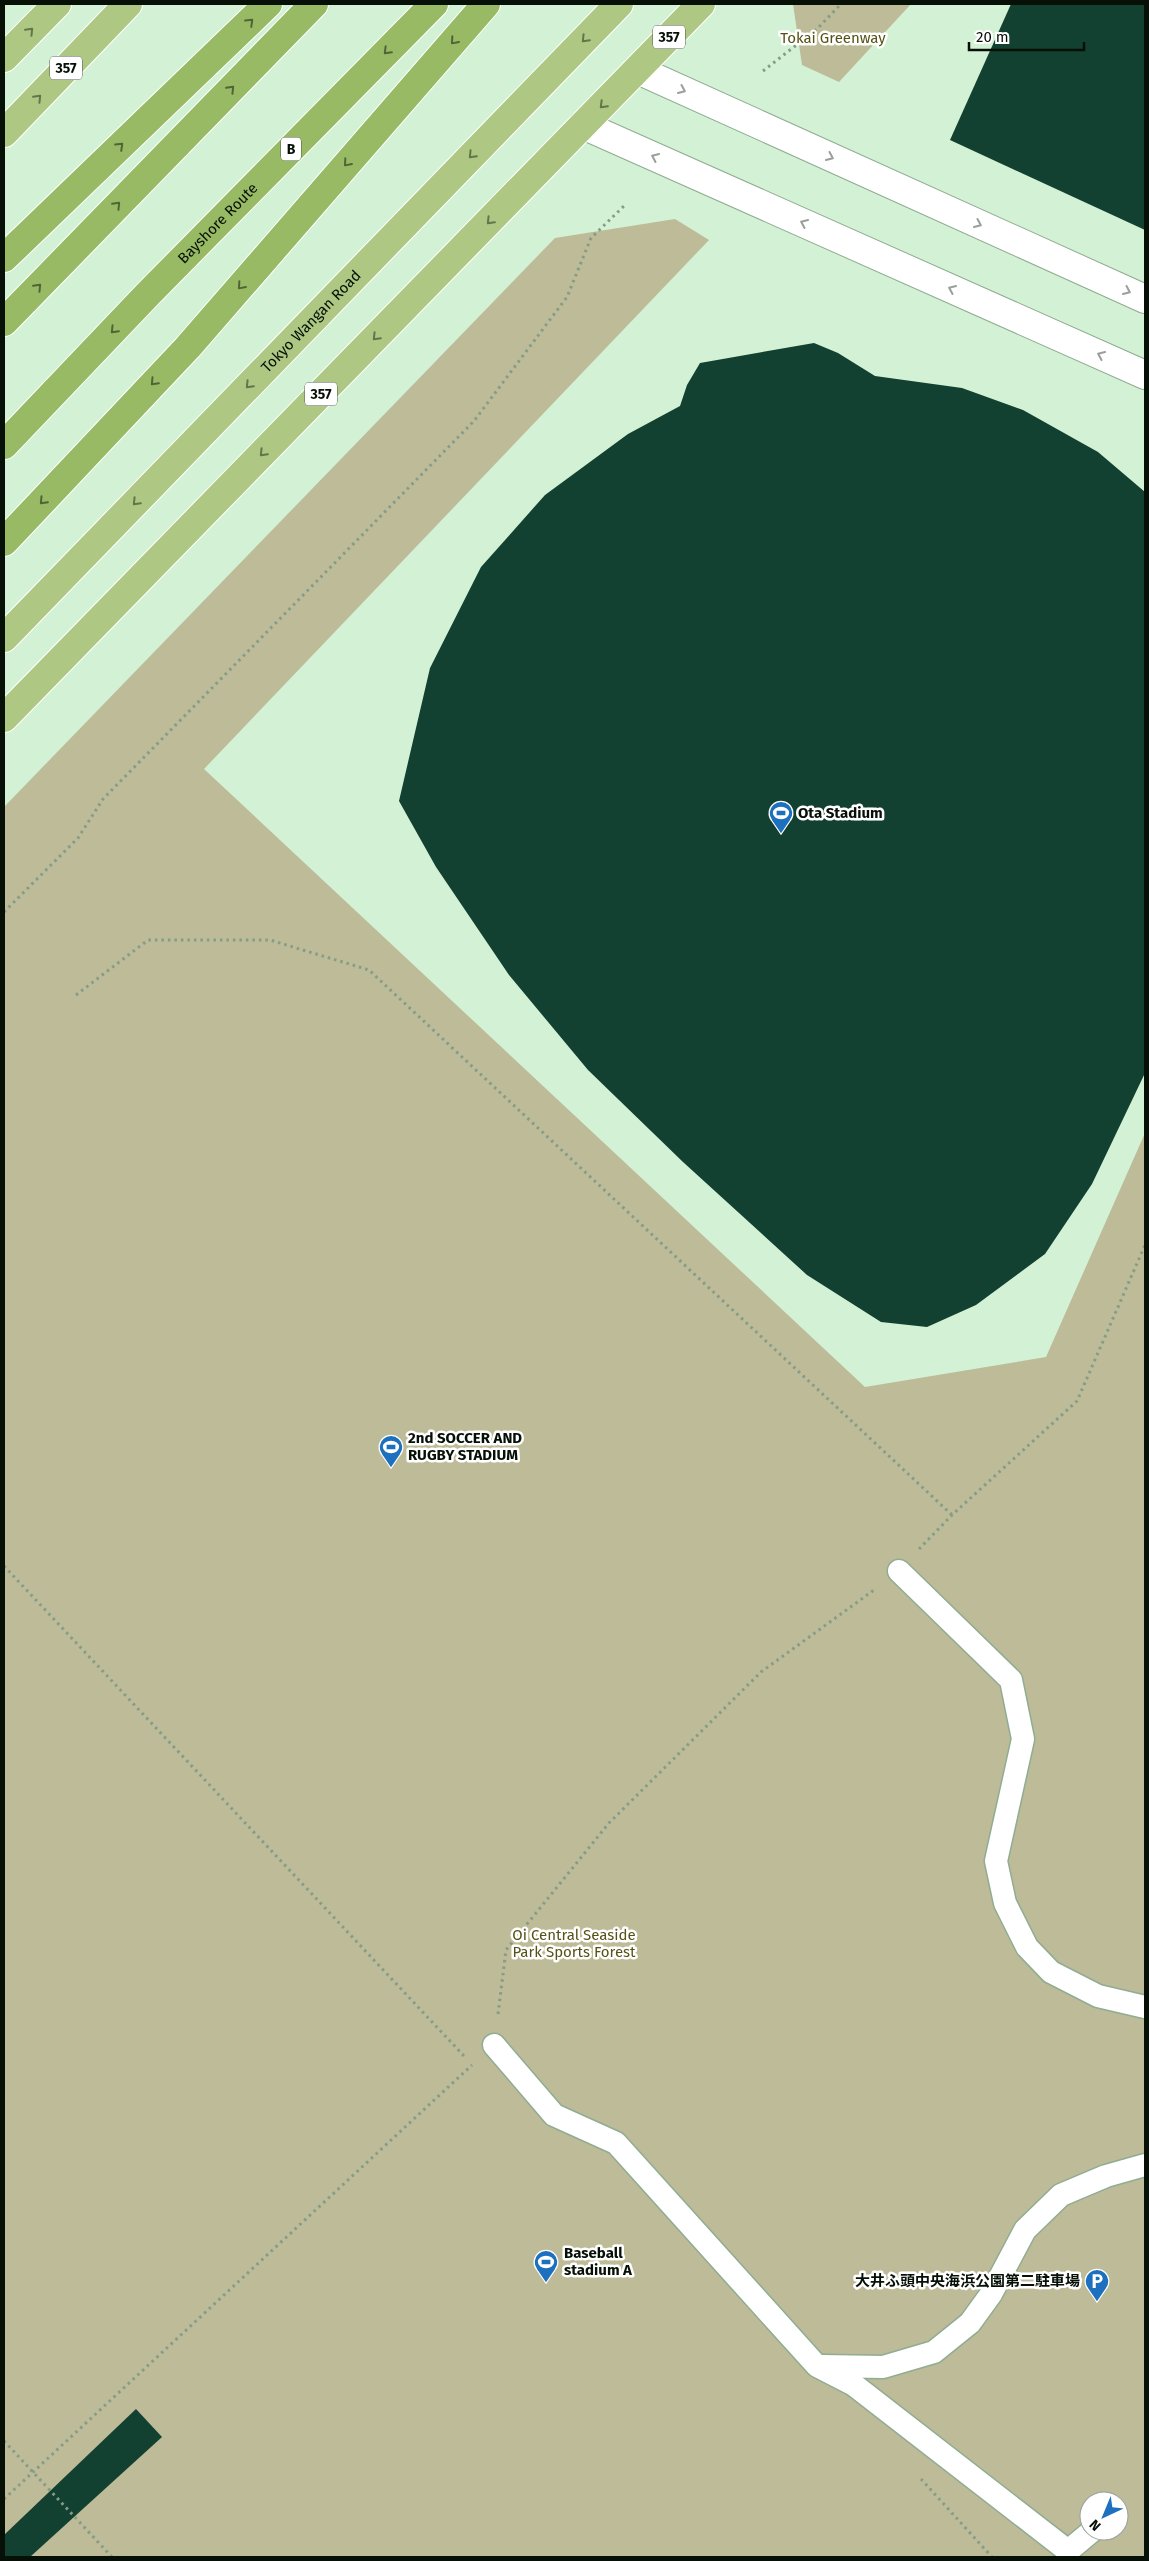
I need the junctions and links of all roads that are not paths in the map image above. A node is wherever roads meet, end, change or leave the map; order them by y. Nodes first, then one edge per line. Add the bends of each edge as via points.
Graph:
1 (56, 4) edge
2 (128, 4) edge
3 (268, 4) edge
4 (314, 4) edge
5 (434, 4) edge
6 (486, 4) edge
7 (619, 4) edge
8 (701, 4) edge
9 (4, 58) edge
10 (638, 70) junction
11 (583, 125) junction
12 (4, 133) edge
13 (4, 258) edge
14 (1145, 299) edge
15 (4, 322) edge
16 (1145, 375) edge
17 (4, 445) edge
18 (4, 542) edge
19 (4, 638) edge
20 (4, 718) edge
21 (898, 1571) road end
22 (1145, 2007) edge
23 (494, 2045) road end
24 (1145, 2165) edge
25 (818, 2366) junction
26 (1080, 2541) edge

9 -> 1 highway
12 -> 2 highway, 357
13 -> 3 highway
15 -> 4 highway
5 -> 17 highway, Bayshore Route / B
6 -> 18 highway via 188,347
7 -> 19 highway, Tokyo Wangan Road
8 - 10 highway, 357
10 -> 11 highway, 357
10 -> 14 street
16 -> 11 street
11 -> 20 highway, 357
21 - 22 lane via 1010,1680 1023,1739 996,1861 1004,1902 1027,1947 1051,1972 1098,1996
23 - 25 lane via 554,2115 616,2143
24 - 25 lane via 1106,2176 1061,2195 1025,2230 991,2294 970,2323 934,2352 883,2367
25 - 26 lane via 854,2385 1068,2551

